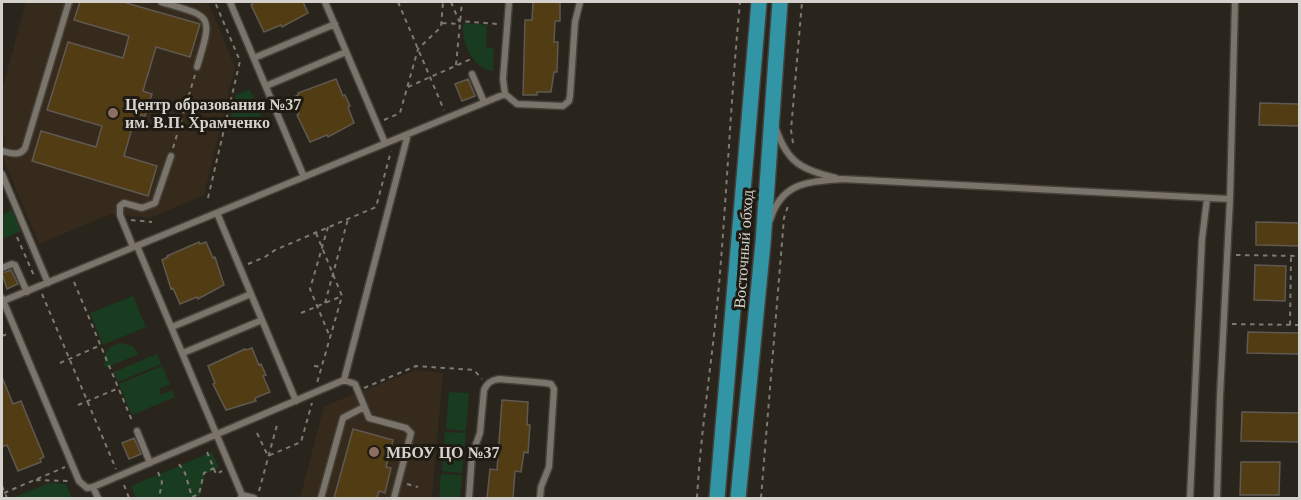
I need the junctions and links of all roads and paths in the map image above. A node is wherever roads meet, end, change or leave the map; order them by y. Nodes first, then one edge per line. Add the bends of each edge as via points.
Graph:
1 (69, 2) edge
2 (161, 2) edge
3 (215, 2) edge
4 (230, 2) edge
5 (325, 2) edge
6 (399, 2) edge
7 (443, 2) edge
8 (452, 2) edge
9 (462, 2) edge
10 (509, 2) edge
11 (580, 2) edge
12 (740, 2) edge
13 (759, 2) edge
14 (780, 2) edge
15 (802, 2) edge
16 (1235, 2) edge
17 (171, 3) edge
18 (460, 22) junction
19 (441, 23) junction
20 (335, 24) junction
21 (507, 24) junction
22 (418, 49) junction
23 (346, 52) junction
24 (254, 58) junction
25 (471, 59) dead end
26 (456, 65) junction
27 (197, 67) joint
28 (472, 74) dead end
29 (430, 76) junction
30 (266, 86) junction
31 (408, 87) junction
32 (505, 94) junction
33 (484, 102) junction
34 (771, 104) junction
35 (447, 118) junction
36 (376, 123) junction
37 (408, 134) junction
38 (394, 140) junction
39 (385, 143) junction
40 (796, 150) dead end
41 (2, 151) edge
42 (171, 156) joint
43 (2, 174) edge
44 (304, 177) junction
45 (842, 179) junction
46 (208, 198) dead end
47 (1207, 199) junction
48 (1230, 199) junction
49 (789, 204) dead end
50 (217, 213) junction
51 (339, 217) dead end
52 (121, 219) junction
53 (348, 219) junction
54 (152, 222) dead end
55 (342, 222) junction
56 (328, 227) junction
57 (310, 229) dead end
58 (314, 234) junction
59 (17, 237) dead end
60 (763, 243) junction
61 (135, 247) junction
62 (322, 248) junction
63 (1227, 255) junction
64 (1291, 256) junction
65 (1299, 256) edge
66 (2, 268) edge
67 (240, 268) junction
68 (70, 273) junction
69 (333, 273) junction
70 (48, 283) junction
71 (38, 286) junction
72 (27, 292) junction
73 (251, 294) junction
74 (342, 296) junction
75 (2, 299) edge
76 (325, 303) junction
77 (317, 306) junction
78 (301, 313) dead end
79 (262, 320) junction
80 (1223, 323) junction
81 (1290, 325) junction
82 (1299, 325) edge
83 (172, 327) junction
84 (330, 337) junction
85 (101, 345) junction
86 (183, 353) junction
87 (69, 359) junction
88 (60, 363) dead end
89 (314, 366) dead end
90 (322, 367) junction
91 (344, 380) junction
92 (487, 384) junction
93 (118, 388) junction
94 (364, 388) dead end
95 (315, 393) junction
96 (87, 401) junction
97 (296, 401) junction
98 (78, 405) dead end
99 (364, 406) junction
100 (277, 425) dead end
101 (137, 431) joint
102 (257, 433) dead end
103 (217, 435) junction
104 (207, 452) dead end
105 (268, 456) junction
106 (229, 462) junction
107 (150, 463) junction
108 (72, 464) junction
109 (179, 464) dead end
110 (214, 468) junction
111 (158, 472) dead end
112 (119, 476) junction
113 (33, 480) junction
114 (72, 481) dead end
115 (399, 482) junction
116 (2, 486) edge
117 (93, 487) junction
118 (418, 487) dead end
119 (259, 492) dead end
120 (4, 493) junction
121 (196, 495) junction
122 (242, 497) edge
123 (7, 498) edge
124 (98, 498) edge
125 (129, 498) edge
126 (159, 498) edge
127 (200, 498) edge
128 (254, 498) edge
129 (321, 498) edge
130 (394, 498) edge
131 (469, 498) edge
132 (540, 498) edge
133 (697, 498) edge
134 (717, 498) edge
135 (738, 498) edge
136 (761, 498) edge
137 (1190, 498) edge
138 (1218, 498) edge

1 - 41 lane via 23,152
2 - 17 lane
3 - 46 path via 240,61
4 - 24 lane
5 - 20 lane
6 - 22 path
7 - 19 path
8 - 18 path
9 - 18 path
10 - 21 lane
11 - 32 lane via 567,104 517,104
12 - 133 path via 719,283
13 - 134 main road, Восточный обход
14 - 34 main road, Восточный обход
15 - 40 path via 791,130
16 - 48 lane
17 - 27 lane via 197,12 204,19 207,35
18 - 19 path
18 - 21 path
18 - 26 path
19 - 22 path
20 - 23 lane
20 - 24 lane
21 - 32 lane
22 - 29 path
22 - 31 path
23 - 30 lane
23 - 36 lane
24 - 30 lane
25 - 26 path
26 - 29 path
27 - 42 path
28 - 33 lane
29 - 31 path
29 - 35 path
30 - 44 lane
31 - 36 path via 400,114
32 - 33 lane
33 - 35 lane
34 - 45 lane via 776,130 792,160 806,170
34 - 60 main road, Восточный обход
35 - 37 lane
36 - 39 lane
37 - 38 lane
37 - 91 lane
38 - 39 lane
38 - 53 path via 376,207
39 - 44 lane
42 - 52 lane via 156,203 146,208 122,204
43 - 70 lane
44 - 50 lane
45 - 47 lane
45 - 60 lane via 808,182 781,196
47 - 48 lane
47 - 137 lane
48 - 63 lane
49 - 136 path via 784,218
50 - 61 lane
50 - 67 lane
51 - 55 path
52 - 54 path
52 - 61 lane
53 - 55 path
53 - 69 path
55 - 56 path
56 - 58 path
56 - 62 path
57 - 58 path
58 - 62 path
58 - 67 path
59 - 71 path
60 - 135 main road, Восточный обход
61 - 68 lane
61 - 83 lane
62 - 69 path
62 - 77 path via 310,289
63 - 64 path
63 - 80 lane
64 - 65 path
64 - 81 path
66 - 72 lane via 15,265
67 - 73 lane
68 - 70 lane
68 - 85 path
69 - 74 path
69 - 76 path
70 - 71 lane
71 - 72 lane
71 - 87 path
72 - 75 lane
73 - 79 lane
73 - 83 lane
74 - 76 path
74 - 84 path
75 - 108 lane
76 - 77 path
77 - 78 path
77 - 84 path
79 - 86 lane
79 - 97 lane
80 - 81 path
80 - 138 lane
81 - 82 path
83 - 86 lane
84 - 90 path
85 - 87 path
85 - 93 path
86 - 103 lane
87 - 88 path
87 - 96 path
89 - 90 path
90 - 95 path
91 - 95 lane
91 - 99 lane via 355,384
92 - 94 path via 474,370 416,366
92 - 131 lane via 480,433 472,455
92 - 132 lane via 499,379 551,384 554,389 549,467
93 - 96 path
93 - 101 path
95 - 97 lane
95 - 105 path via 301,442
96 - 98 path
96 - 112 path
97 - 103 lane
99 - 115 lane via 369,418 409,430 411,437
99 - 129 lane via 343,418
100 - 105 path
101 - 107 lane
102 - 105 path
103 - 106 lane
103 - 107 lane
104 - 110 path
105 - 119 path
106 - 110 path via 216,474
106 - 122 lane
107 - 112 lane
108 - 113 path
108 - 117 lane via 82,486
109 - 121 path via 192,496
110 - 121 path via 204,473
111 - 126 path via 162,482
112 - 117 lane
112 - 125 path
113 - 114 path
113 - 120 path
115 - 118 path
115 - 130 lane
116 - 120 path
117 - 124 lane
120 - 123 path
121 - 127 path
122 - 128 lane

